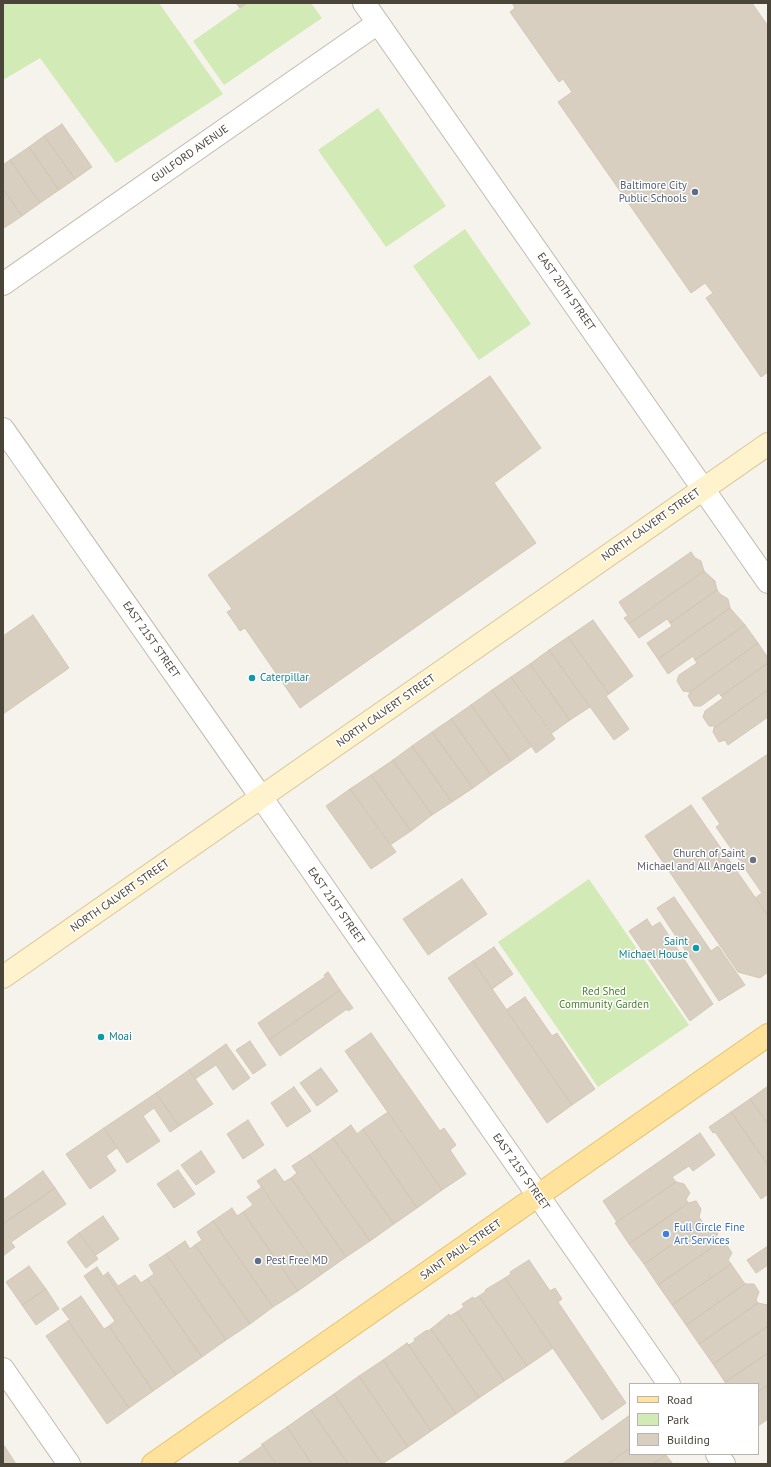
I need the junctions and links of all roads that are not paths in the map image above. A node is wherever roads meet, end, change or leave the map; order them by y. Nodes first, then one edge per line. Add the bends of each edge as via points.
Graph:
1 (364, 3) edge
2 (378, 23) junction
3 (3, 284) edge
4 (3, 428) edge
5 (768, 444) edge
6 (703, 489) junction
7 (768, 582) edge
8 (261, 797) junction
9 (3, 977) edge
10 (768, 1035) edge
11 (538, 1196) junction
12 (3, 1369) edge
13 (668, 1383) edge
14 (718, 1455) edge
15 (69, 1464) edge
16 (153, 1464) edge
17 (724, 1464) edge

1 - 2 street, EAST 20TH STREET
2 - 3 street, GUILFORD AVENUE
2 - 6 street, EAST 20TH STREET
4 - 8 street, EAST 21ST STREET
5 - 6 main road, NORTH CALVERT STREET
6 - 7 street, EAST 20TH STREET
6 - 8 main road, NORTH CALVERT STREET
8 - 9 main road, NORTH CALVERT STREET
8 - 11 street, EAST 21ST STREET
10 - 11 main road, SAINT PAUL STREET
11 - 13 street, EAST 21ST STREET
11 - 16 main road, SAINT PAUL STREET
12 - 15 street
14 - 17 street

